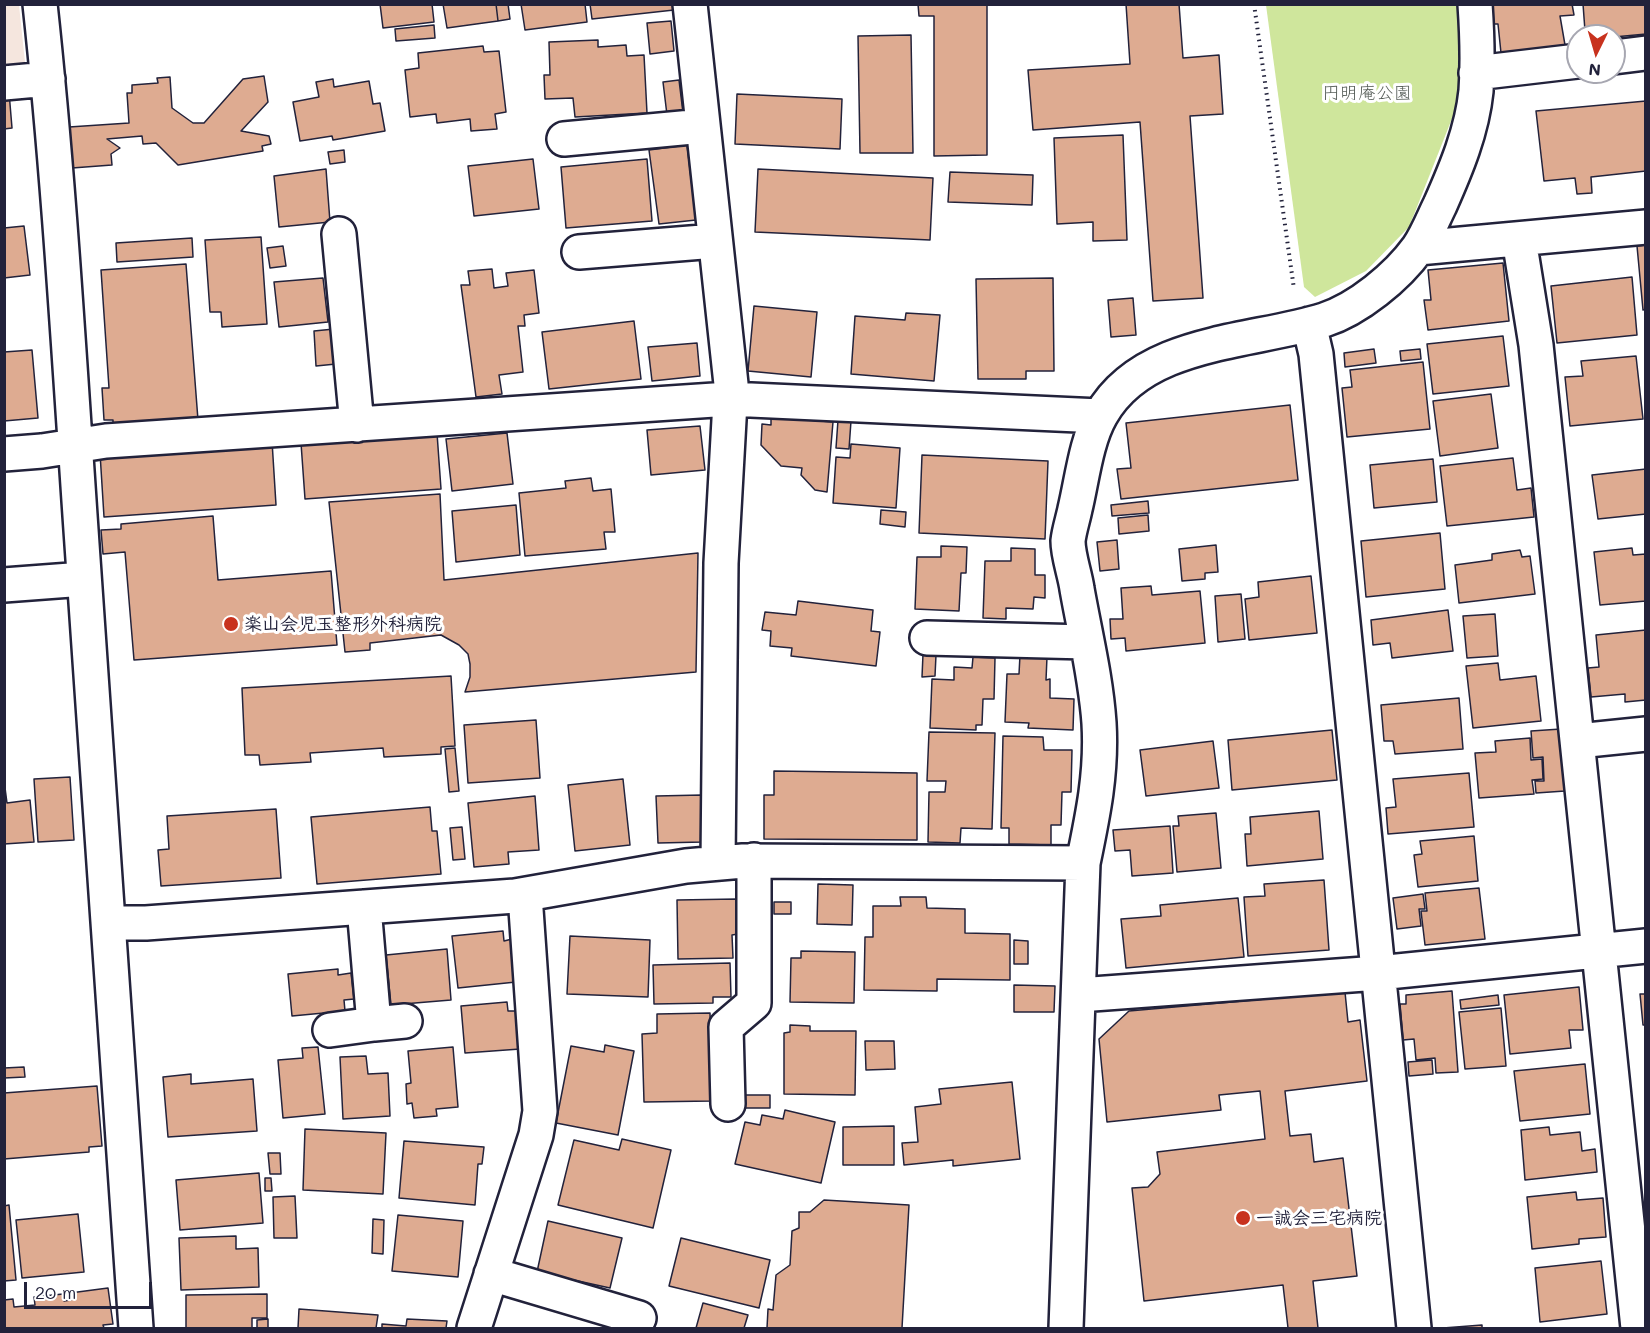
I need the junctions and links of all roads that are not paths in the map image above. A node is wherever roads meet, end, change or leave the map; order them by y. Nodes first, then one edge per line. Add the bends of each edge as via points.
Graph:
1 (40, 4) edge
2 (690, 4) edge
3 (1475, 4) edge
4 (1646, 53) edge
5 (1626, 56) edge
6 (1566, 63) edge
7 (1476, 74) junction
8 (48, 80) junction
9 (4, 83) edge
10 (704, 126) junction
11 (564, 140) dead end
12 (1646, 227) edge
13 (339, 234) dead end
14 (1519, 238) junction
15 (715, 241) junction
16 (1418, 248) junction
17 (579, 252) dead end
18 (1302, 319) junction
19 (729, 399) junction
20 (1100, 416) junction
21 (357, 425) junction
22 (75, 446) junction
23 (4, 454) edge
24 (84, 579) junction
25 (4, 585) edge
26 (927, 638) dead end
27 (1087, 642) junction
28 (1646, 734) edge
29 (1578, 741) junction
30 (754, 860) junction
31 (718, 863) junction
32 (1083, 863) junction
33 (525, 895) junction
34 (364, 907) junction
35 (110, 923) junction
36 (1646, 946) edge
37 (1599, 951) junction
38 (1378, 974) junction
39 (1079, 995) junction
40 (330, 1030) dead end
41 (728, 1104) dead end
42 (492, 1274) junction
43 (639, 1318) dead end
44 (136, 1329) edge
45 (474, 1329) edge
46 (1066, 1329) edge
47 (1414, 1329) edge
48 (1638, 1329) edge

1 - 8 street
2 - 10 street
3 - 7 street
4 - 5 street
6 - 7 street
7 - 16 street via 1468,132 1456,169
8 - 9 street
8 - 22 street
10 - 11 street
10 - 15 street
12 - 14 street
13 - 21 street
14 - 16 street
14 - 29 street via 1536,345
15 - 17 street
15 - 19 street via 731,384
16 - 18 street via 1394,276 1349,309
18 - 20 street via 1157,363 1112,398
18 - 38 street via 1316,354
19 - 20 street
19 - 21 street
19 - 31 street via 721,563
20 - 27 street via 1087,454 1068,541
21 - 22 street
22 - 23 street
22 - 24 street
24 - 25 street
24 - 35 street
26 - 27 street
27 - 32 street via 1096,692 1101,762
28 - 29 street
29 - 37 street
30 - 31 street
30 - 32 street
30 - 41 street via 754,1003 726,1027
31 - 33 street
32 - 39 street
33 - 34 street
33 - 42 street via 540,1111 536,1136
34 - 35 street
34 - 40 street via 389,1023
35 - 44 street
36 - 37 street
37 - 38 street
37 - 48 street
38 - 39 street
38 - 47 street
39 - 46 street
42 - 43 street
42 - 45 street

